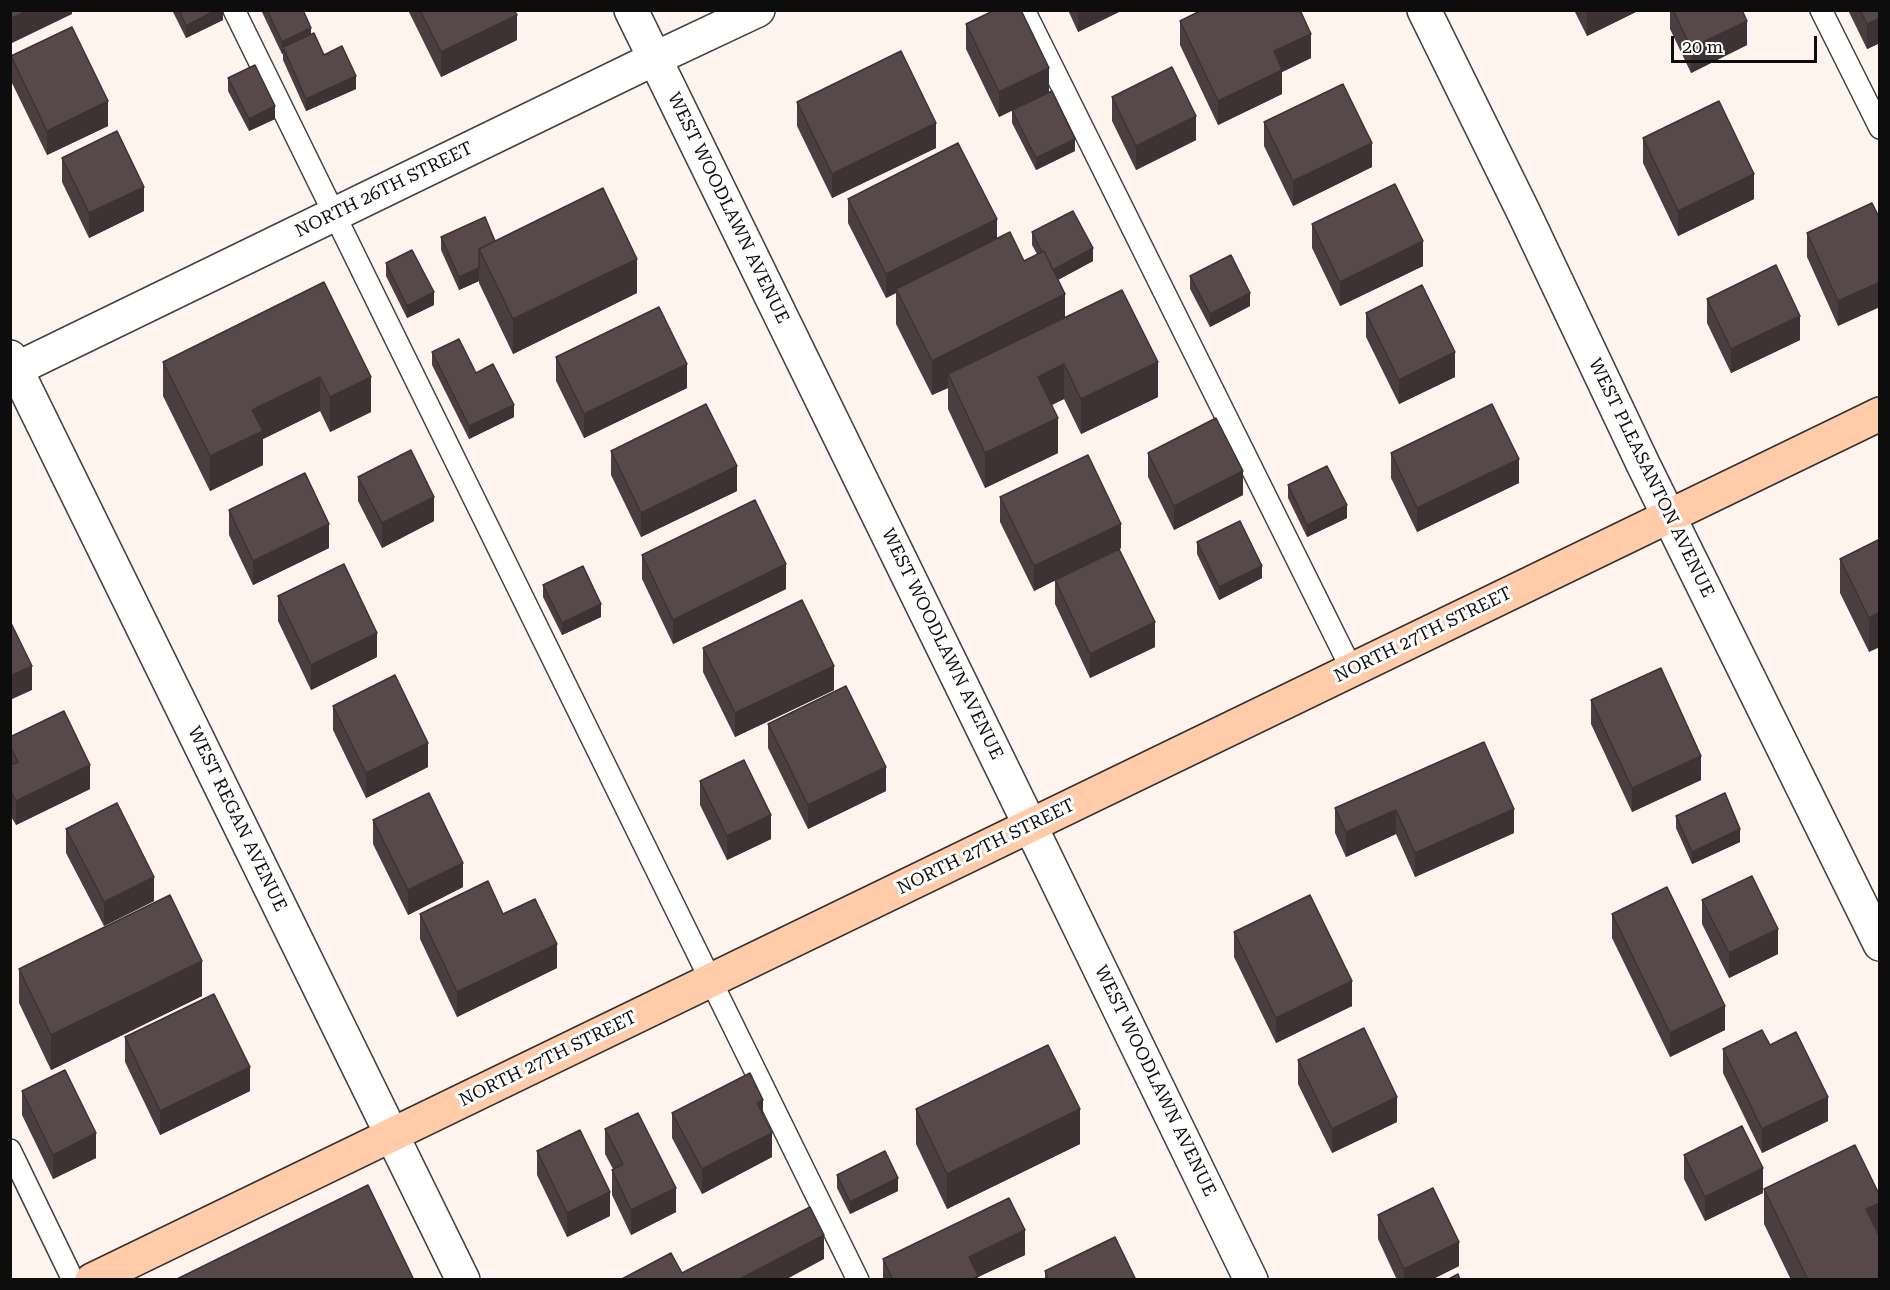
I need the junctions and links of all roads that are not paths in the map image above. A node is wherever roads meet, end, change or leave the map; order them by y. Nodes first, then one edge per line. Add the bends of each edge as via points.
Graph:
1 (234, 10) edge
2 (631, 10) edge
3 (758, 10) edge
4 (1024, 10) edge
5 (1424, 10) edge
6 (1821, 10) edge
7 (654, 59) junction
8 (1880, 128) edge
9 (336, 214) junction
10 (12, 366) edge
11 (1880, 414) edge
12 (1669, 516) junction
13 (1352, 670) junction
14 (1030, 825) junction
15 (1880, 944) edge
16 (711, 980) junction
17 (392, 1135) junction
18 (10, 1150) edge
19 (73, 1280) edge
20 (92, 1280) edge
21 (463, 1280) edge
22 (858, 1280) edge
23 (1251, 1280) edge

1 - 9 lane
2 - 7 street, WEST WOODLAWN AVENUE
3 - 7 street, NORTH 26TH STREET
4 - 13 lane
5 - 12 street, WEST PLEASANTON AVENUE
6 - 8 lane
7 - 9 street, NORTH 26TH STREET
7 - 14 street, WEST WOODLAWN AVENUE
9 - 10 street, NORTH 26TH STREET
9 - 16 lane
10 - 17 street, WEST REGAN AVENUE
11 - 12 street, NORTH 27TH STREET
12 - 13 street, NORTH 27TH STREET
12 - 15 street, WEST PLEASANTON AVENUE
13 - 14 street, NORTH 27TH STREET
14 - 16 street, NORTH 27TH STREET
14 - 23 street, WEST WOODLAWN AVENUE
16 - 17 street, NORTH 27TH STREET
16 - 22 lane
17 - 20 street, NORTH 27TH STREET
17 - 21 street, WEST REGAN AVENUE
18 - 19 lane

